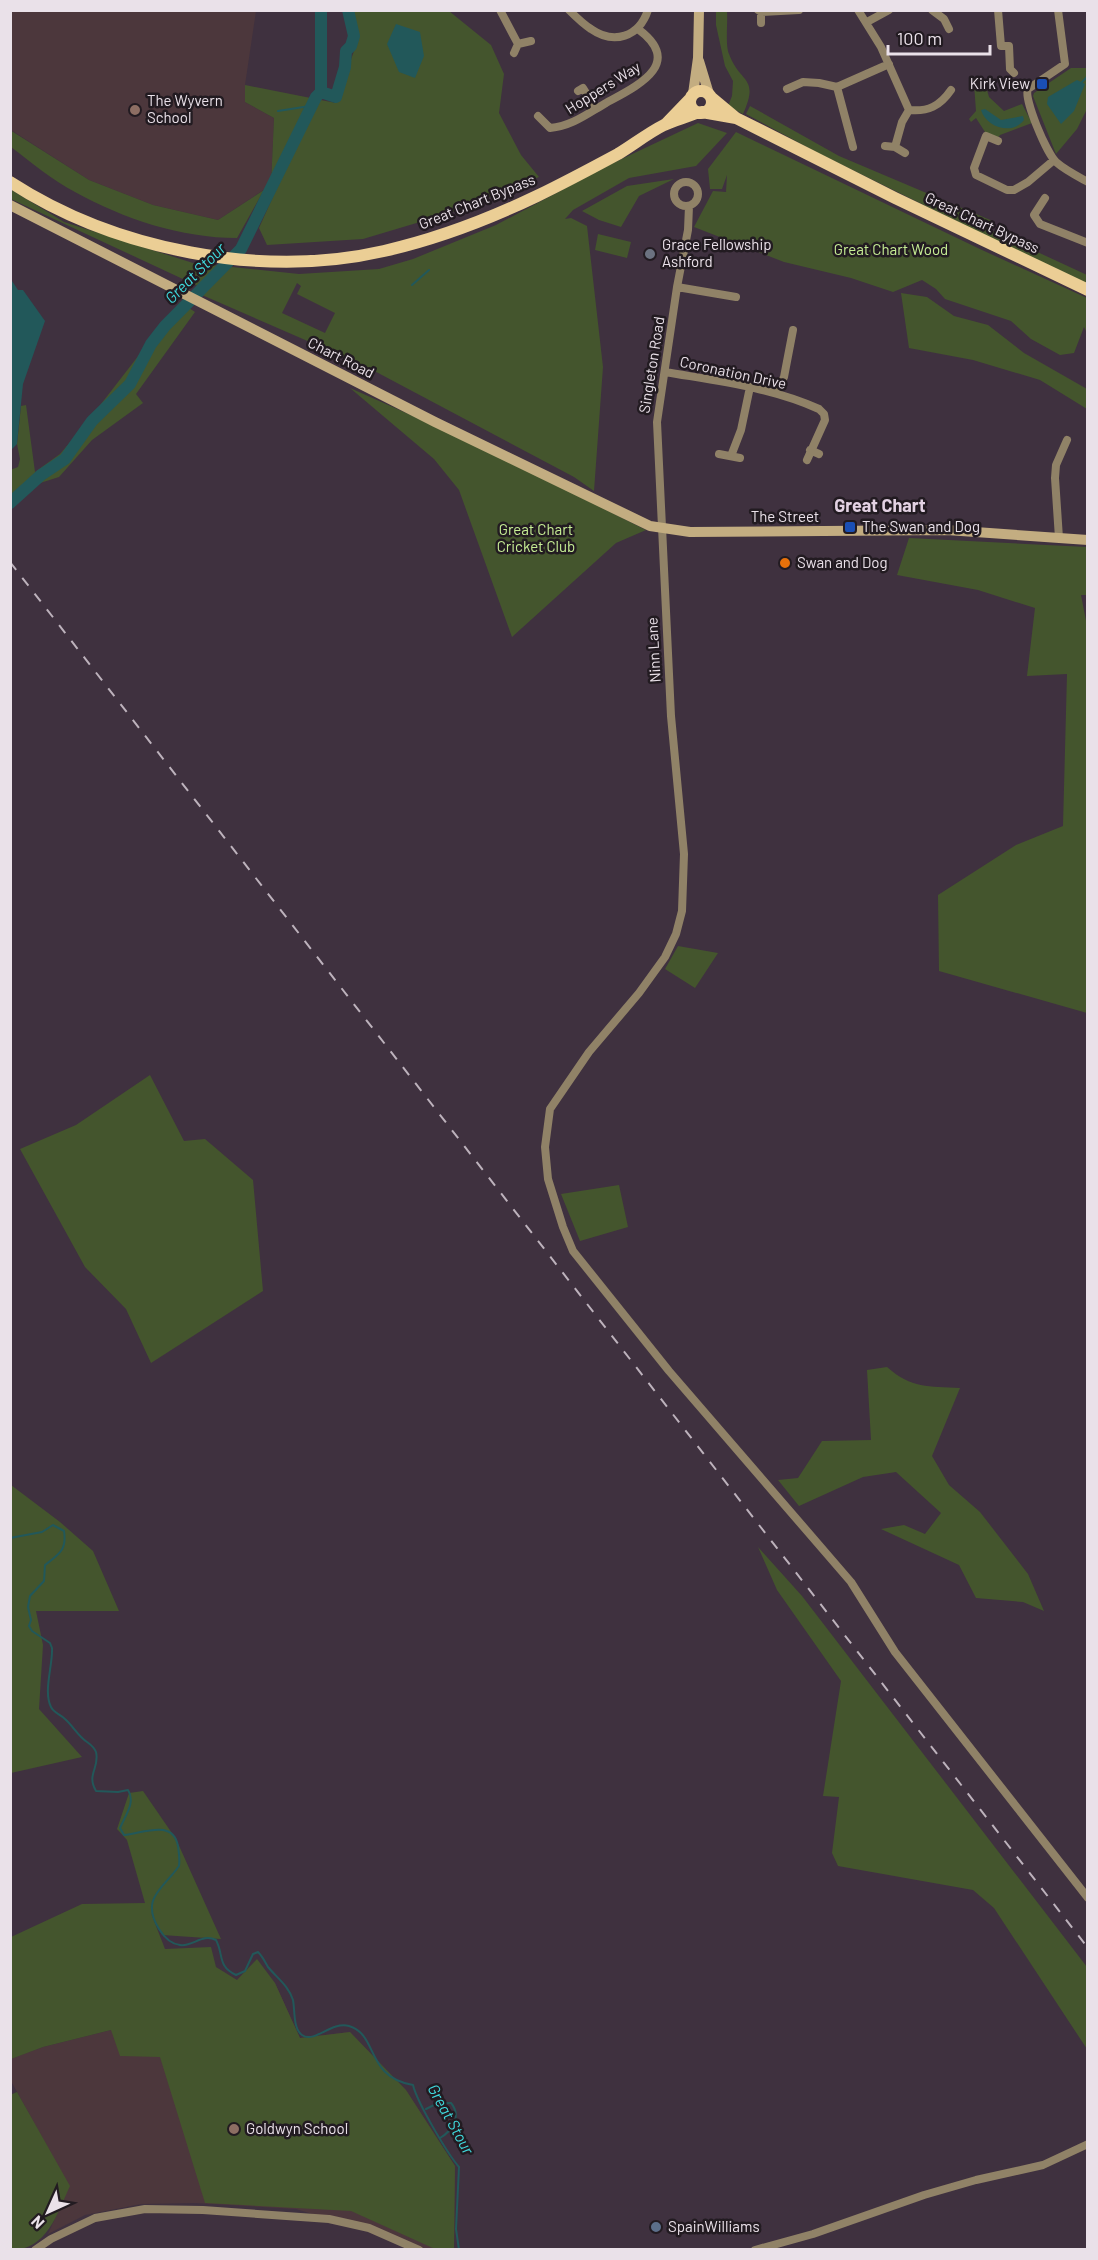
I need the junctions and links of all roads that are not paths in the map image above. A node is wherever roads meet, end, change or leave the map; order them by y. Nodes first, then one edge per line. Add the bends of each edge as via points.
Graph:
1 (500, 10) edge
2 (569, 10) edge
3 (648, 10) edge
4 (699, 10) edge
5 (798, 10) edge
6 (858, 10) edge
7 (889, 10) edge
8 (932, 10) edge
9 (998, 10) edge
10 (1058, 10) edge
11 (759, 11) edge
12 (867, 22) junction
13 (761, 23) dead end
14 (638, 28) junction
15 (949, 29) dead end
16 (531, 41) dead end
17 (518, 44) junction
18 (513, 52) dead end
19 (698, 58) junction
20 (889, 64) junction
21 (1014, 73) dead end
22 (837, 87) junction
23 (787, 89) dead end
24 (951, 90) dead end
25 (578, 91) dead end
26 (692, 96) junction
27 (710, 96) junction
28 (596, 109) junction
29 (909, 110) junction
30 (700, 112) junction
31 (538, 116) dead end
32 (736, 118) junction
33 (665, 125) junction
34 (998, 141) dead end
35 (885, 146) dead end
36 (853, 147) dead end
37 (895, 147) junction
38 (905, 153) dead end
39 (1054, 160) junction
40 (10, 182) edge
41 (1088, 182) edge
42 (1045, 198) dead end
43 (10, 205) edge
44 (689, 206) dead end
45 (1088, 243) edge
46 (677, 287) junction
47 (1088, 290) edge
48 (736, 297) dead end
49 (795, 336) dead end
50 (665, 372) junction
51 (750, 387) junction
52 (776, 393) junction
53 (1067, 440) dead end
54 (810, 450) junction
55 (719, 454) dead end
56 (819, 454) dead end
57 (731, 456) junction
58 (740, 458) dead end
59 (807, 460) dead end
60 (662, 529) junction
61 (1059, 538) junction
62 (1088, 540) edge
63 (1088, 1898) edge
64 (1088, 2144) edge
65 (35, 2250) edge
66 (419, 2250) edge
67 (755, 2250) edge

1 - 17 street
2 - 14 street via 603,36 627,36
3 - 14 street
4 - 19 street
5 - 11 street
6 - 12 street
7 - 12 street
8 - 15 street via 947,17
9 - 21 street via 1001,46 1009,46 1010,69
10 - 39 street via 1065,64 1026,91
11 - 13 street
12 - 20 street
14 - 28 street, Hoppers Way via 650,37 656,49 655,70 645,82
16 - 17 street
17 - 18 street
19 - 26 street
19 - 27 street
20 - 22 street
20 - 29 street
22 - 23 street via 803,82
22 - 36 street
24 - 29 street via 930,109
25 - 28 street via 583,88
26 - 27 main road via 699,91
26 - 30 main road via 690,105
26 - 33 main road, Great Chart Bypass
27 - 30 main road via 710,108
27 - 32 main road, Great Chart Bypass
28 - 31 street, Hoppers Way via 550,132
29 - 37 street
30 - 32 main road, Great Chart Bypass
30 - 33 main road, Great Chart Bypass
32 - 47 main road, Great Chart Bypass
33 - 40 main road, Great Chart Bypass via 537,196 458,229 383,251 303,261 218,256 158,244 111,230
34 - 39 street via 986,136 974,168 976,175 1007,190 1020,188
35 - 37 street
37 - 38 street
39 - 41 street
42 - 45 street via 1034,215 1040,224
43 - 60 street, Chart Road via 435,422
44 - 46 street, Singleton Road
46 - 48 street
46 - 50 street, Singleton Road
49 - 52 street
50 - 51 street, Coronation Drive
50 - 60 street, Singleton Road via 657,422
51 - 52 street, Coronation Drive
51 - 57 street
52 - 54 street, Coronation Drive via 824,414 824,423
53 - 61 street via 1056,465
54 - 56 street
54 - 59 street, Coronation Drive
55 - 57 street
57 - 58 street
60 - 61 street, The Street via 947,530
60 - 63 street, Ninn Lane via 671,716 684,854 682,911 665,957 589,1052 550,1109 545,1147 548,1179 573,1251 669,1371 851,1582 895,1652
61 - 62 street, The Street
64 - 67 street via 1043,2165 961,2184
65 - 66 street via 95,2218 145,2210 203,2210 329,2220 369,2228

